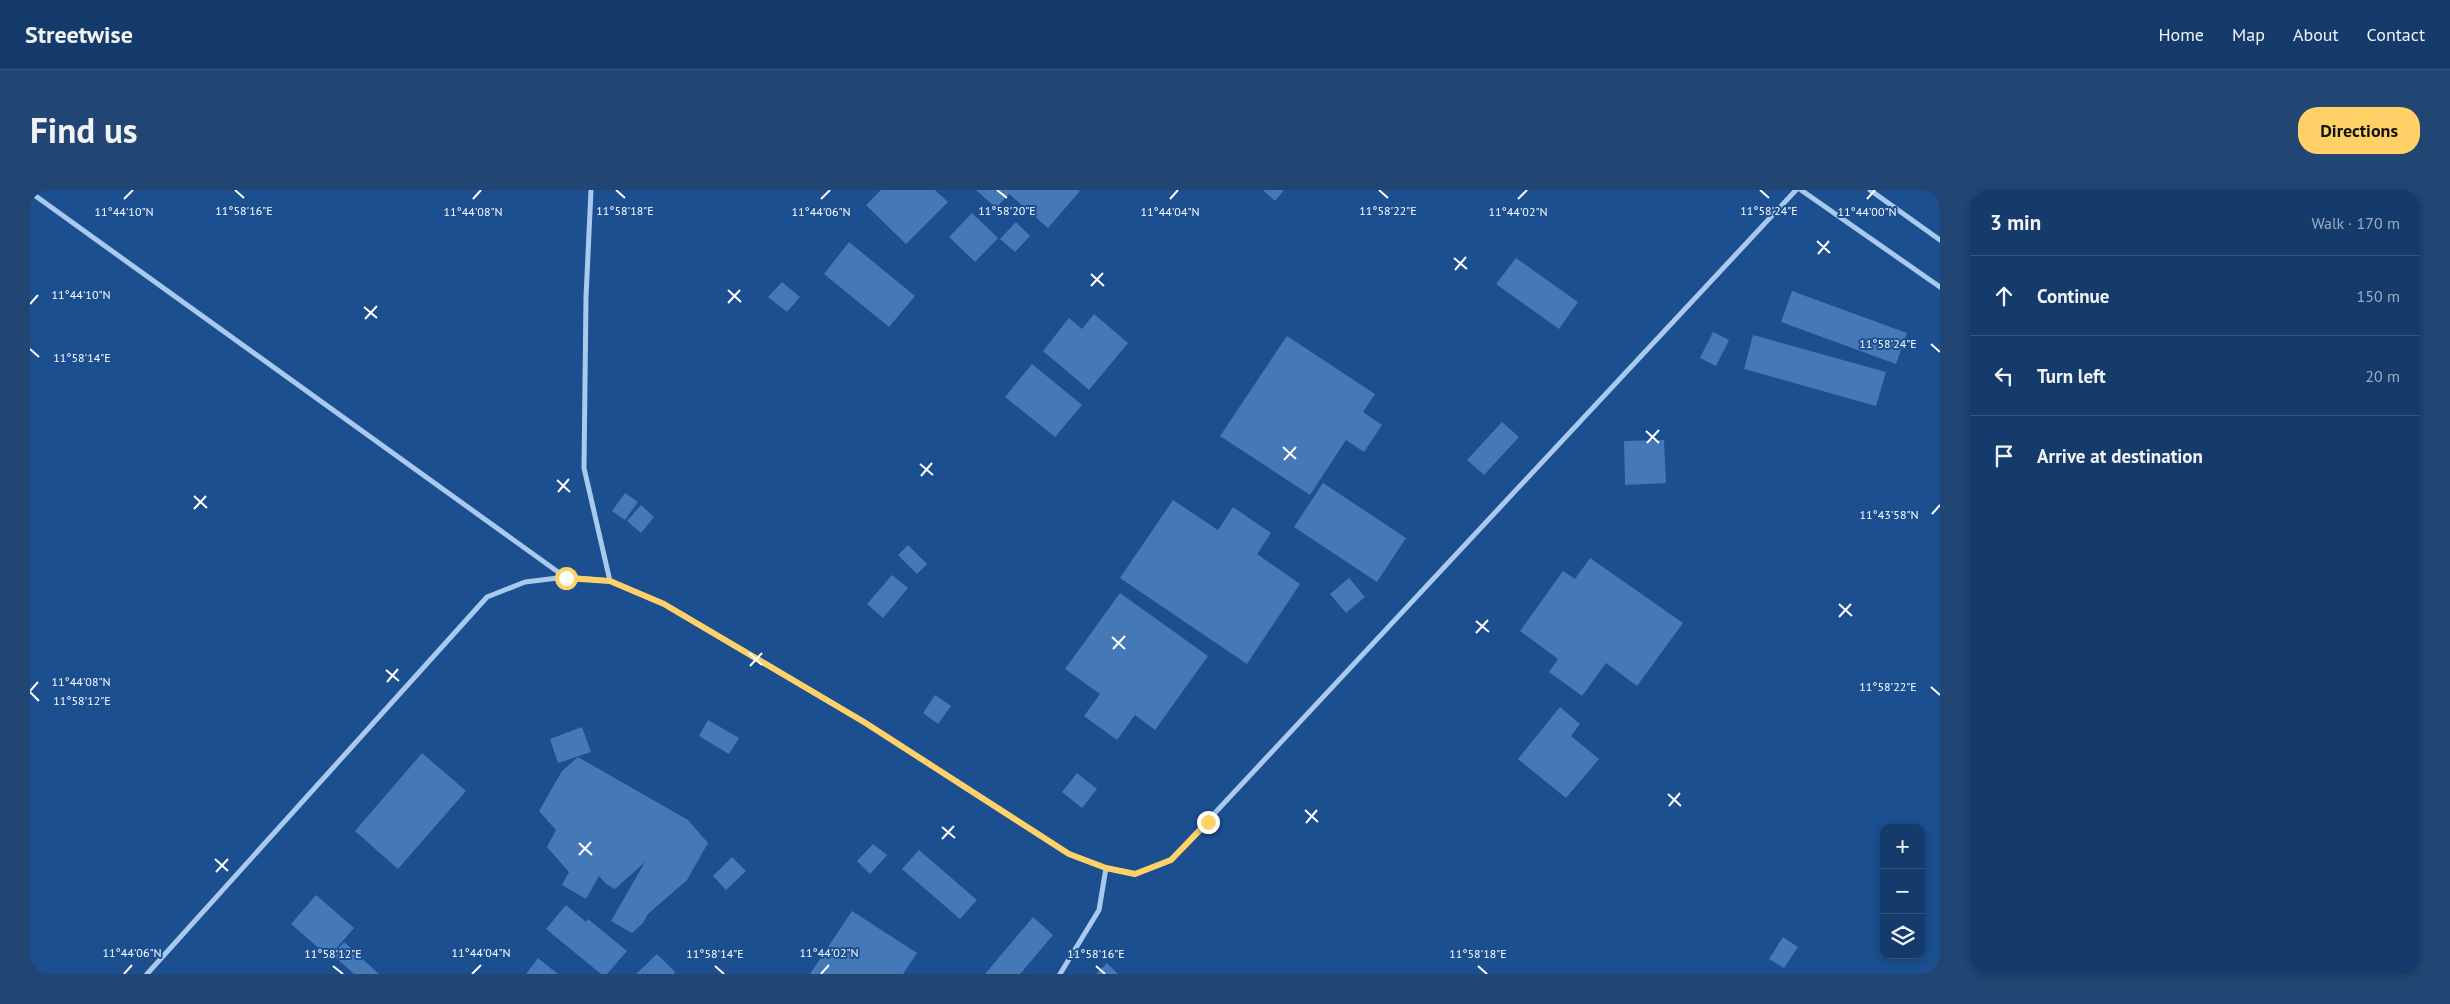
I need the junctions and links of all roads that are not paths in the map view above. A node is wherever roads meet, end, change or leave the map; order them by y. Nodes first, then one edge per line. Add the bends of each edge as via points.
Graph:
1 (591, 190) edge
2 (1796, 190) edge
3 (1801, 190) edge
4 (1870, 190) edge
5 (30, 192) edge
6 (1940, 240) edge
7 (1940, 288) edge
8 (566, 578) junction
9 (610, 581) junction
10 (1106, 868) junction
11 (148, 974) edge
12 (1060, 974) edge

1 - 9 street via 584,468
2 - 10 street via 1171,860 1135,874
3 - 7 street
4 - 6 street
5 - 8 street
8 - 9 street
8 - 11 street via 525,582 487,597
9 - 10 street via 664,604 856,717 1069,854
10 - 12 street via 1099,910

